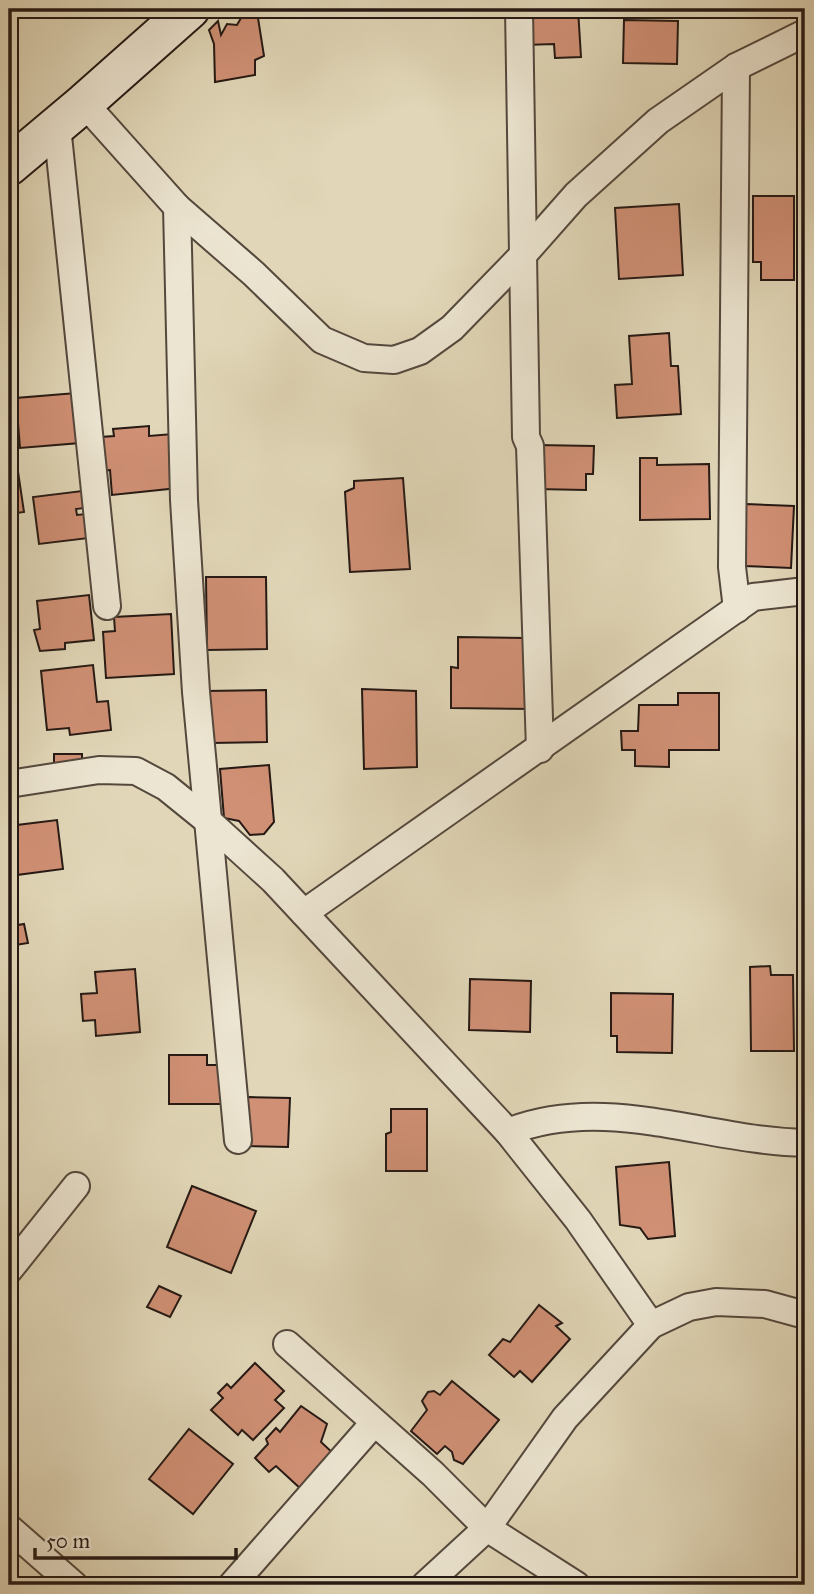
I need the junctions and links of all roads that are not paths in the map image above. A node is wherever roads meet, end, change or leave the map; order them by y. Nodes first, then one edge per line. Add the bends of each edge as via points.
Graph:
1 (190, 9) edge
2 (519, 9) edge
3 (805, 33) edge
4 (736, 68) junction
5 (71, 115) junction
6 (9, 166) edge
7 (177, 207) junction
8 (523, 255) junction
9 (805, 591) edge
10 (107, 606) dead end
11 (737, 609) junction
12 (540, 749) junction
13 (9, 784) edge
14 (208, 821) junction
15 (304, 913) junction
16 (508, 1132) junction
17 (238, 1140) dead end
18 (805, 1143) edge
19 (76, 1186) dead end
20 (9, 1270) edge
21 (805, 1315) edge
22 (651, 1325) junction
23 (287, 1344) dead end
24 (374, 1423) junction
25 (9, 1528) edge
26 (487, 1528) junction
27 (46, 1577) edge
28 (74, 1585) edge
29 (232, 1585) edge
30 (425, 1585) edge
31 (576, 1585) edge

1 - 5 street
2 - 8 street
3 - 4 street
4 - 8 street via 618,154
4 - 11 street via 732,567
5 - 6 street
5 - 7 street
5 - 10 street via 78,304
7 - 8 street via 322,340 364,358 394,360 420,351 452,328
7 - 14 street via 184,500
8 - 12 street
9 - 11 street via 753,597
11 - 12 street
12 - 15 street
13 - 14 street via 99,770 136,771 166,787
14 - 15 street
14 - 17 street
15 - 16 street
16 - 18 street via 558,1118 599,1116
16 - 22 street via 578,1220
19 - 20 street
21 - 22 street via 765,1304 716,1302 689,1307
22 - 26 street via 565,1418
23 - 24 street
24 - 26 street
24 - 29 street
25 - 27 street
26 - 30 street
26 - 31 street
27 - 28 street

